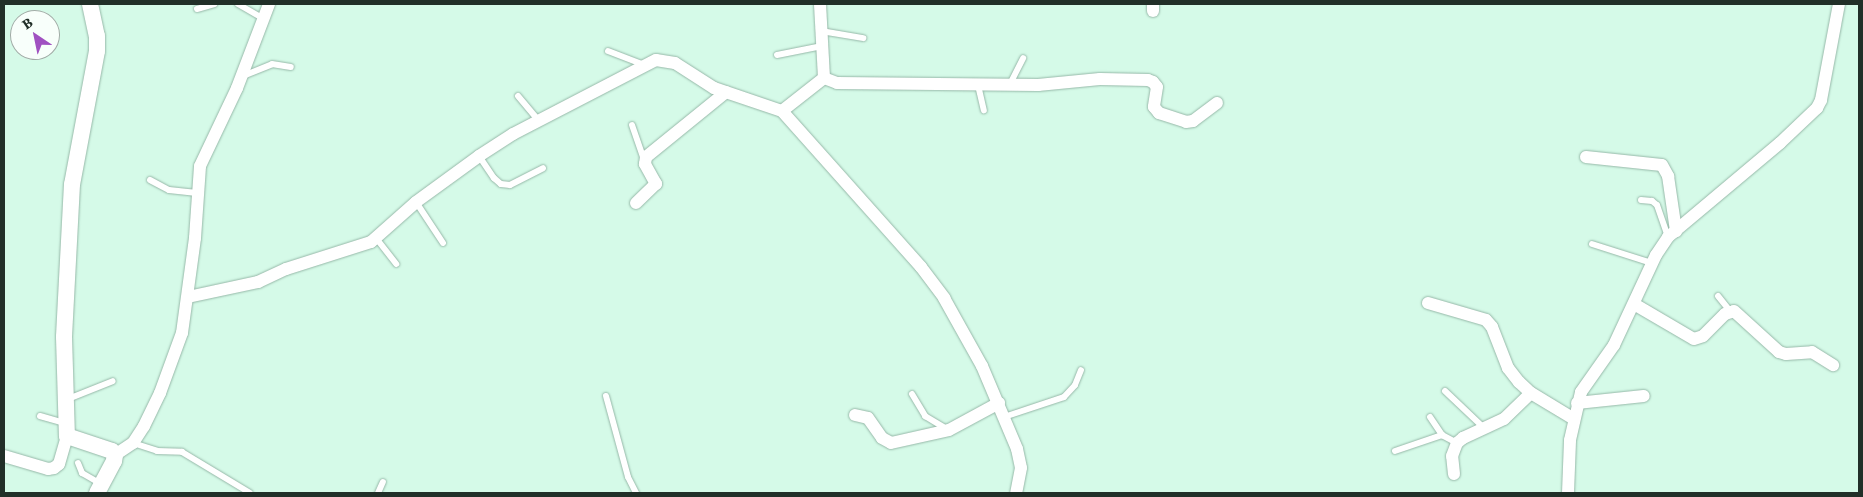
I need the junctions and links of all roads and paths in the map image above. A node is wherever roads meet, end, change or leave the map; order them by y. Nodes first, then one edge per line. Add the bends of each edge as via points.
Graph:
1 (90, 4) edge
2 (214, 4) edge
3 (238, 4) edge
4 (269, 4) edge
5 (820, 4) edge
6 (1839, 4) edge
7 (197, 9) dead end
8 (264, 19) junction
9 (821, 32) junction
10 (862, 38) dead end
11 (822, 46) junction
12 (608, 51) dead end
13 (777, 55) dead end
14 (1023, 58) dead end
15 (645, 65) junction
16 (291, 67) dead end
17 (242, 76) junction
18 (824, 78) junction
19 (978, 83) junction
20 (1010, 84) junction
21 (726, 92) junction
22 (518, 96) dead end
23 (1217, 103) dead end
24 (984, 110) dead end
25 (782, 111) junction
26 (539, 121) junction
27 (632, 125) dead end
28 (479, 156) junction
29 (1586, 157) dead end
30 (644, 160) junction
31 (543, 168) dead end
32 (150, 180) dead end
33 (197, 193) junction
34 (1641, 200) dead end
35 (416, 202) junction
36 (636, 203) dead end
37 (1672, 234) junction
38 (376, 238) junction
39 (442, 243) dead end
40 (1592, 244) dead end
41 (1652, 263) junction
42 (396, 264) dead end
43 (1718, 296) dead end
44 (188, 297) junction
45 (1428, 303) dead end
46 (1634, 304) junction
47 (1730, 311) junction
48 (1833, 365) dead end
49 (1080, 370) dead end
50 (113, 381) dead end
51 (1445, 391) dead end
52 (1532, 393) junction
53 (912, 394) dead end
54 (606, 396) dead end
55 (1644, 396) dead end
56 (66, 399) junction
57 (999, 403) junction
58 (1577, 403) junction
59 (855, 415) dead end
60 (40, 416) dead end
61 (1004, 417) junction
62 (1430, 418) dead end
63 (1574, 419) junction
64 (1484, 428) junction
65 (67, 430) junction
66 (949, 430) junction
67 (1442, 435) junction
68 (133, 443) junction
69 (1457, 443) junction
70 (1395, 451) dead end
71 (115, 455) junction
72 (4, 456) edge
73 (78, 462) dead end
74 (1454, 474) dead end
75 (383, 482) dead end
76 (99, 489) edge
77 (250, 493) edge
78 (378, 493) edge
79 (636, 493) edge
80 (1016, 493) edge
81 (1568, 493) edge

1 - 56 street via 97,50 72,184 64,337
2 - 7 lane
3 - 8 lane
4 - 8 street
5 - 9 street
6 - 37 street via 1817,108
8 - 17 street
9 - 10 lane
9 - 11 street
11 - 13 lane
11 - 18 street
12 - 15 lane
14 - 20 lane
15 - 21 street via 656,60 675,63
15 - 26 street
16 - 17 lane via 272,64
17 - 33 street via 200,166
18 - 19 street via 837,83
18 - 25 street
19 - 20 street
19 - 24 lane
20 - 23 street via 1038,85 1100,78 1148,80 1157,87 1154,107 1159,113 1186,122
21 - 25 street
21 - 30 street
22 - 26 lane
25 - 57 street via 939,291
26 - 28 street
27 - 30 lane
28 - 31 lane via 501,184 510,185
28 - 35 street
29 - 37 street via 1662,165 1668,176
30 - 36 street via 656,184
32 - 33 lane via 169,190
33 - 44 street
34 - 37 lane via 1657,205
35 - 38 street
35 - 39 lane
37 - 41 street
38 - 42 lane
38 - 44 street via 365,246 286,269 258,282
40 - 41 lane
41 - 46 street
43 - 47 lane
44 - 68 street via 182,333 172,362 144,426
45 - 52 street via 1488,322 1508,368
46 - 47 street via 1694,339 1703,336
46 - 58 street via 1614,345 1585,385
47 - 48 street via 1740,314 1779,352 1812,352
49 - 61 lane via 1075,386 1064,397
50 - 56 lane
51 - 64 lane
52 - 63 street
52 - 64 street via 1504,419
53 - 66 lane via 925,416
54 - 79 lane via 628,477
55 - 58 street
56 - 65 street
57 - 61 street
57 - 66 street
58 - 63 street
59 - 66 street via 868,418 882,438 891,443
60 - 65 lane
61 - 80 street via 1022,468
62 - 67 lane
63 - 81 street
64 - 69 street
65 - 71 street
65 - 72 street via 59,464 54,468
67 - 69 lane
67 - 70 lane
68 - 71 street
68 - 77 lane via 157,451 182,452
69 - 74 street via 1452,456
71 - 76 street
73 - 76 lane via 82,473
75 - 78 lane

